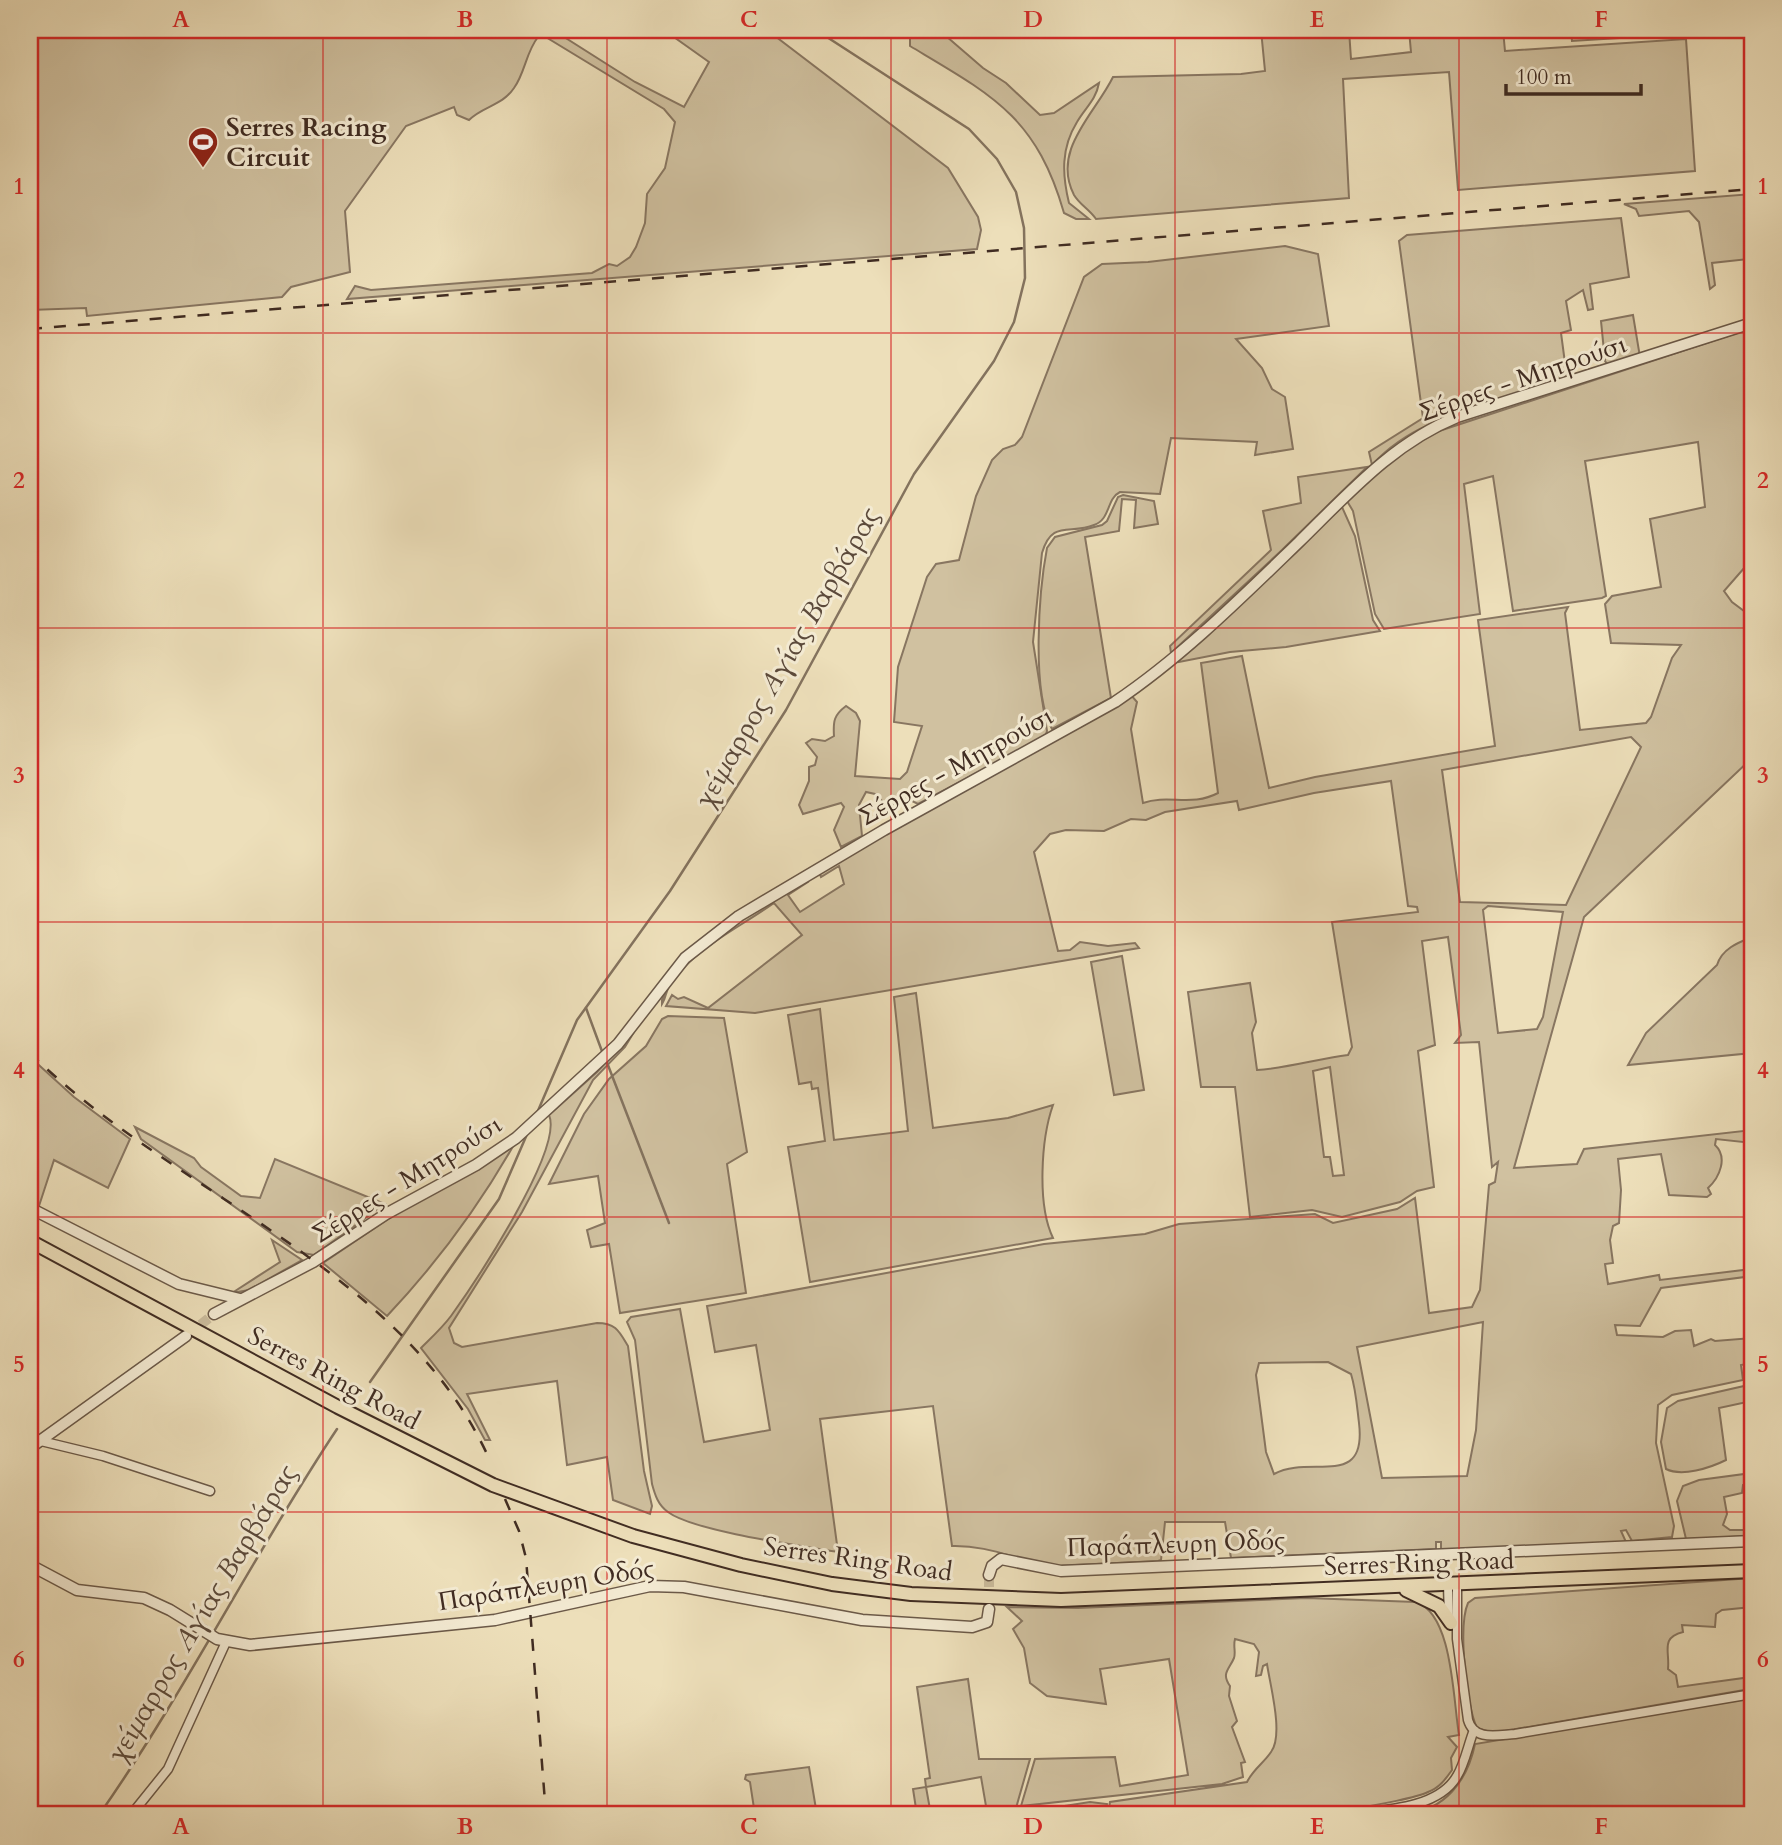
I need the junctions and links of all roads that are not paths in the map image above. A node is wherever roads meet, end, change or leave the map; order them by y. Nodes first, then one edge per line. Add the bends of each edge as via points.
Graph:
1 (1752, 323) edge
2 (30, 1208) edge
3 (30, 1241) edge
4 (241, 1299) junction
5 (214, 1314) tunnel mouth
6 (186, 1336) tunnel mouth
7 (41, 1441) junction
8 (30, 1448) edge
9 (210, 1491) dead end
10 (1752, 1541) edge
11 (30, 1565) edge
12 (1752, 1571) edge
13 (989, 1575) dead end
14 (1453, 1585) junction
15 (1395, 1587) junction
16 (989, 1609) dead end
17 (1451, 1623) junction
18 (1457, 1639) junction
19 (221, 1641) junction
20 (1752, 1694) edge
21 (1474, 1730) junction
22 (131, 1815) edge
23 (1342, 1815) edge

1 - 4 street, Σέρρες - Μητρούσι via 1457,417 1418,434 1143,683 773,894 705,940 618,1044 516,1138 313,1262
2 - 4 street via 179,1284
3 - 15 main road, Serres Ring Road via 453,1467 554,1510 741,1565 911,1594 1026,1600
4 - 5 street, Σέρρες - Μητρούσι
6 - 7 street
7 - 8 street
7 - 9 street
10 - 13 street, Παράπλευρη Οδός via 1061,1571 1001,1559
11 - 19 street, Παράπλευρη Οδός via 77,1590 157,1603
12 - 14 main road, Serres Ring Road
14 - 15 main road, Serres Ring Road
14 - 17 street via 1446,1598
14 - 18 street
15 - 17 main road via 1431,1600
16 - 19 street, Παράπλευρη Οδός via 987,1622 972,1627 862,1619 684,1587 650,1586 495,1620 277,1643
17 - 18 street
18 - 21 street via 1468,1720
19 - 22 street via 168,1769
20 - 21 street via 1515,1734 1490,1736
21 - 23 street via 1456,1778 1439,1795

